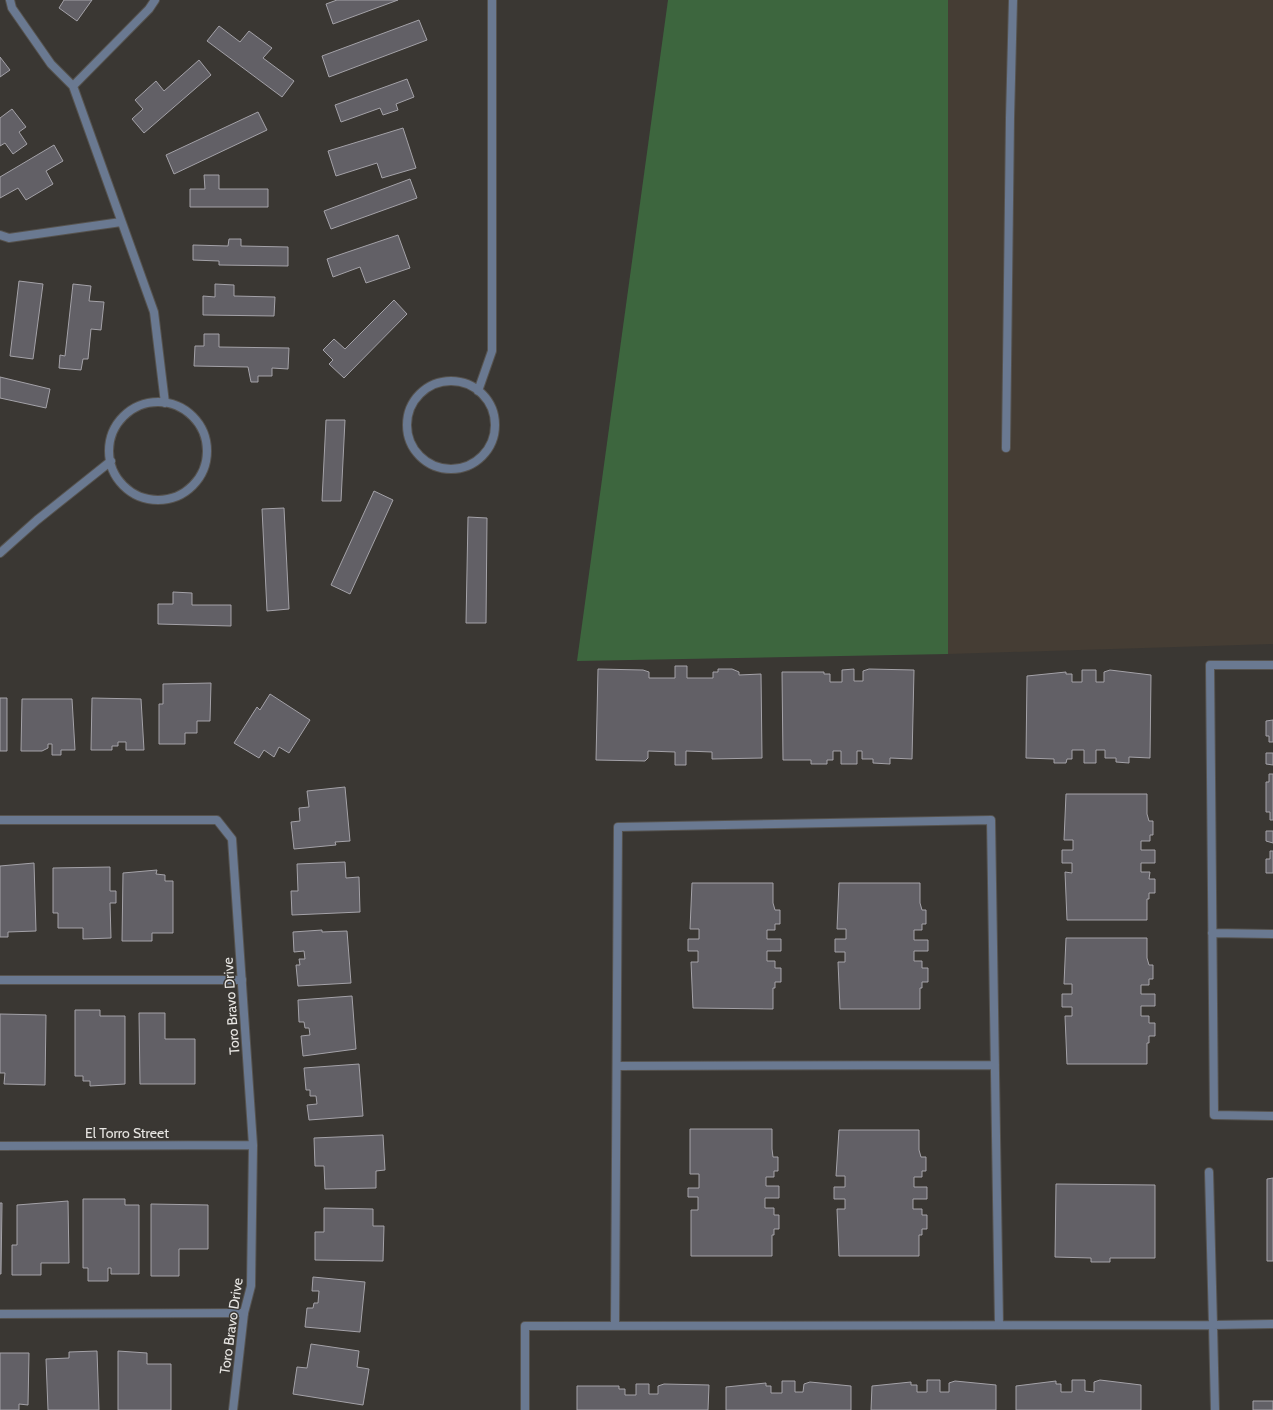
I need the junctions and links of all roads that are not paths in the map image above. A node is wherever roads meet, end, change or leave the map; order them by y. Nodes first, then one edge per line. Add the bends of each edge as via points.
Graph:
1 (10, 0) edge
2 (155, 0) edge
3 (492, 0) edge
4 (1013, 0) edge
5 (73, 86) junction
6 (121, 222) junction
7 (0, 235) edge
8 (478, 391) junction
9 (165, 403) junction
10 (1006, 448) dead end
11 (111, 462) junction
12 (0, 553) edge
13 (1273, 665) edge
14 (0, 820) edge
15 (1212, 933) junction
16 (1273, 934) edge
17 (0, 980) edge
18 (242, 980) junction
19 (995, 1065) junction
20 (616, 1066) junction
21 (1273, 1116) edge
22 (253, 1145) junction
23 (0, 1146) edge
24 (1209, 1172) dead end
25 (244, 1313) junction
26 (0, 1314) edge
27 (1273, 1324) edge
28 (999, 1325) junction
29 (1213, 1325) junction
30 (615, 1326) junction
31 (233, 1410) edge
32 (525, 1410) edge
33 (1216, 1410) edge

1 - 5 street via 12,8 51,64
2 - 5 street
3 - 8 street via 492,351
4 - 10 street
5 - 6 street
6 - 7 street via 9,238
6 - 9 street via 154,312
8 - 8 street via 465,384 450,382 435,384 422,392 413,402 408,415 407,429 410,443 418,455 442,468 456,469 470,465 481,457 489,446 494,431 494,416 488,402
9 - 11 street via 155,402 140,406 126,414 116,426 110,441
9 - 11 street via 186,411 198,422 205,437 206,461 196,483 183,493 168,499 151,500 136,495 123,485
11 - 12 street via 37,520
13 - 15 street via 1210,665
14 - 18 street, Toro Bravo Drive via 217,820 232,839
15 - 16 street
15 - 21 street via 1214,1115
17 - 18 street
18 - 22 street, Toro Bravo Drive
19 - 20 street
19 - 20 street via 991,820 618,827
19 - 28 street
20 - 30 street
22 - 23 street, El Torro Street
22 - 25 street, Toro Bravo Drive via 251,1286
24 - 29 street
25 - 26 street
25 - 31 street, Toro Bravo Drive
27 - 29 street
28 - 29 street
28 - 30 street
29 - 33 street
30 - 32 street via 525,1326

